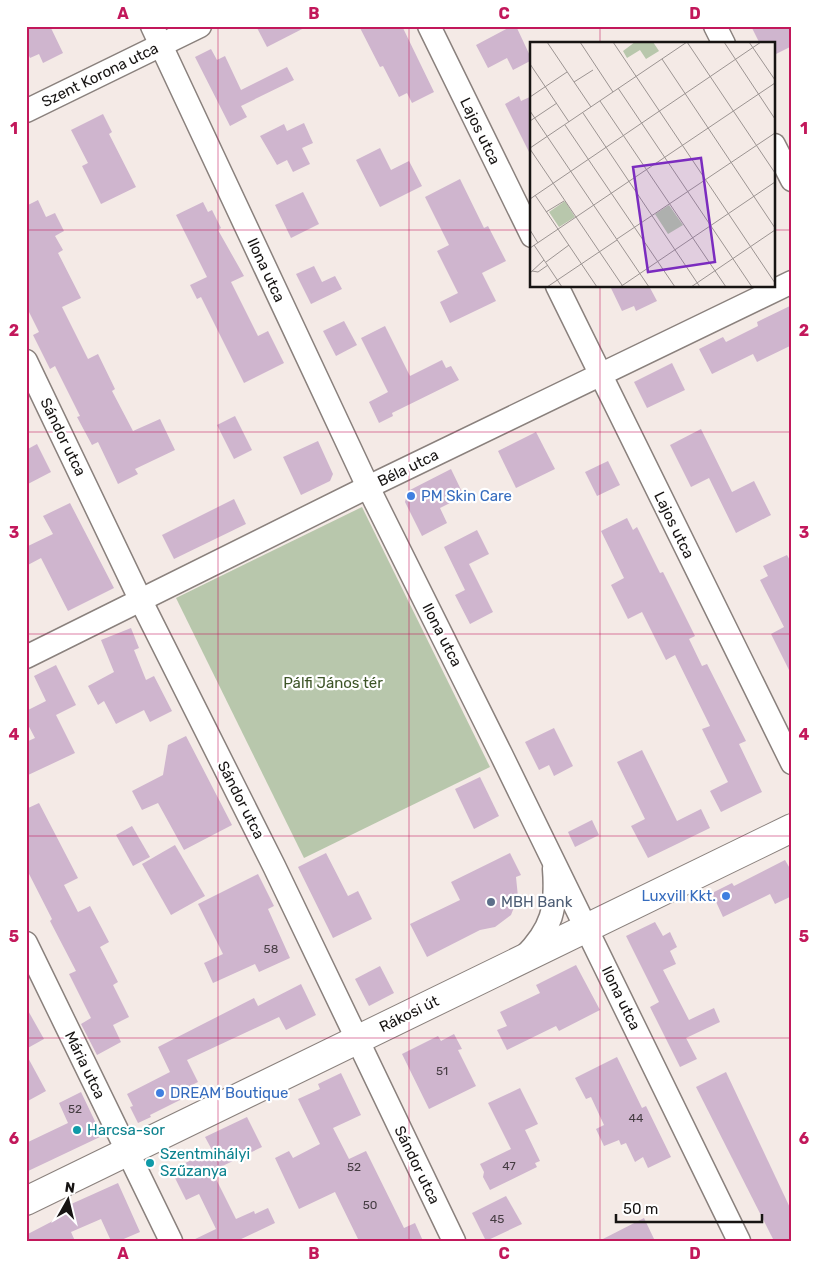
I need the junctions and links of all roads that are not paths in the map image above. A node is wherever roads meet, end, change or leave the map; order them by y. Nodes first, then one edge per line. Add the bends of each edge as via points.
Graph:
1 (200, 26) edge
2 (429, 26) edge
3 (715, 26) edge
4 (156, 36) edge
5 (723, 42) edge
6 (26, 111) edge
7 (776, 149) edge
8 (792, 180) edge
9 (530, 232) edge
10 (792, 282) edge
11 (558, 288) edge
12 (26, 361) edge
13 (600, 375) junction
14 (368, 487) junction
15 (140, 599) junction
16 (26, 658) edge
17 (792, 764) edge
18 (792, 828) edge
19 (554, 860) junction
20 (586, 928) junction
21 (26, 943) edge
22 (522, 959) junction
23 (356, 1040) junction
24 (126, 1151) junction
25 (26, 1201) edge
26 (171, 1241) edge
27 (454, 1241) edge
28 (739, 1241) edge

1 - 4 street, Szent Korona utca
2 - 9 street, Lajos utca
3 - 5 street
4 - 6 street, Szent Korona utca
4 - 14 street, Ilona utca
7 - 8 street
10 - 13 street, Béla utca
11 - 13 street, Lajos utca
12 - 15 street, Sándor utca
13 - 14 street, Béla utca
13 - 17 street, Lajos utca
14 - 15 street, Béla utca
14 - 19 street, Ilona utca
15 - 16 street, Béla utca
15 - 23 street, Sándor utca via 274,866
18 - 20 main road, Rákosi út
19 - 20 street, Ilona utca
19 - 22 street via 556,889 549,927
20 - 22 main road, Rákosi út
20 - 28 street, Ilona utca
21 - 24 street, Mária utca
22 - 23 main road, Rákosi út
23 - 24 main road, Rákosi út
23 - 27 street, Sándor utca
24 - 25 main road, Rákosi út
24 - 26 street, Mária utca

